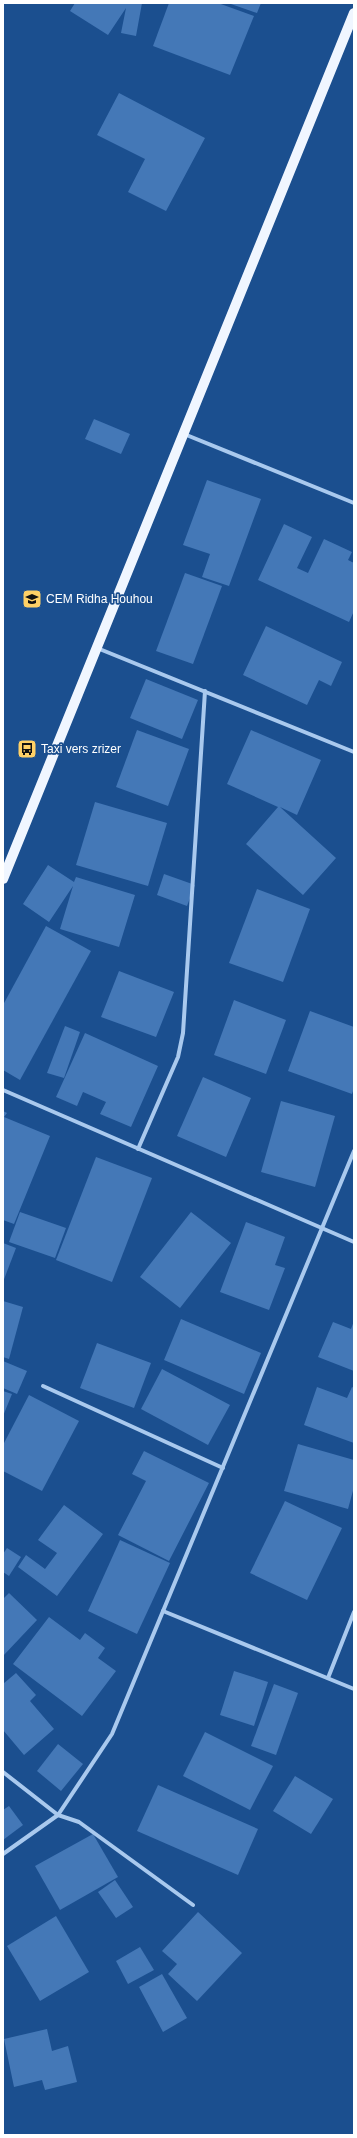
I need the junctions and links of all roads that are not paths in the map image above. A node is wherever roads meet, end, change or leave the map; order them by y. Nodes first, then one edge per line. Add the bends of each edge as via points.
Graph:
1 (354, 14) edge
2 (183, 434) junction
3 (354, 503) edge
4 (97, 648) junction
5 (204, 692) junction
6 (354, 752) edge
7 (3, 879) edge
8 (3, 1090) edge
9 (138, 1148) junction
10 (354, 1151) edge
11 (323, 1229) junction
12 (354, 1242) edge
13 (43, 1386) dead end
14 (223, 1468) junction
15 (163, 1611) junction
16 (354, 1612) edge
17 (328, 1678) junction
18 (354, 1689) edge
19 (3, 1772) edge
20 (58, 1815) junction
21 (3, 1854) edge
22 (194, 1905) dead end

1 - 2 main road
2 - 3 street
2 - 4 main road
4 - 5 street
4 - 7 main road
5 - 6 street
5 - 9 street via 184,1033 178,1057
8 - 9 street
9 - 11 street
10 - 11 street
11 - 12 street
11 - 14 street
13 - 14 street
14 - 15 street
15 - 17 street
15 - 20 street via 112,1734
16 - 17 street
17 - 18 street
19 - 20 street
20 - 21 street
20 - 22 street via 79,1822

